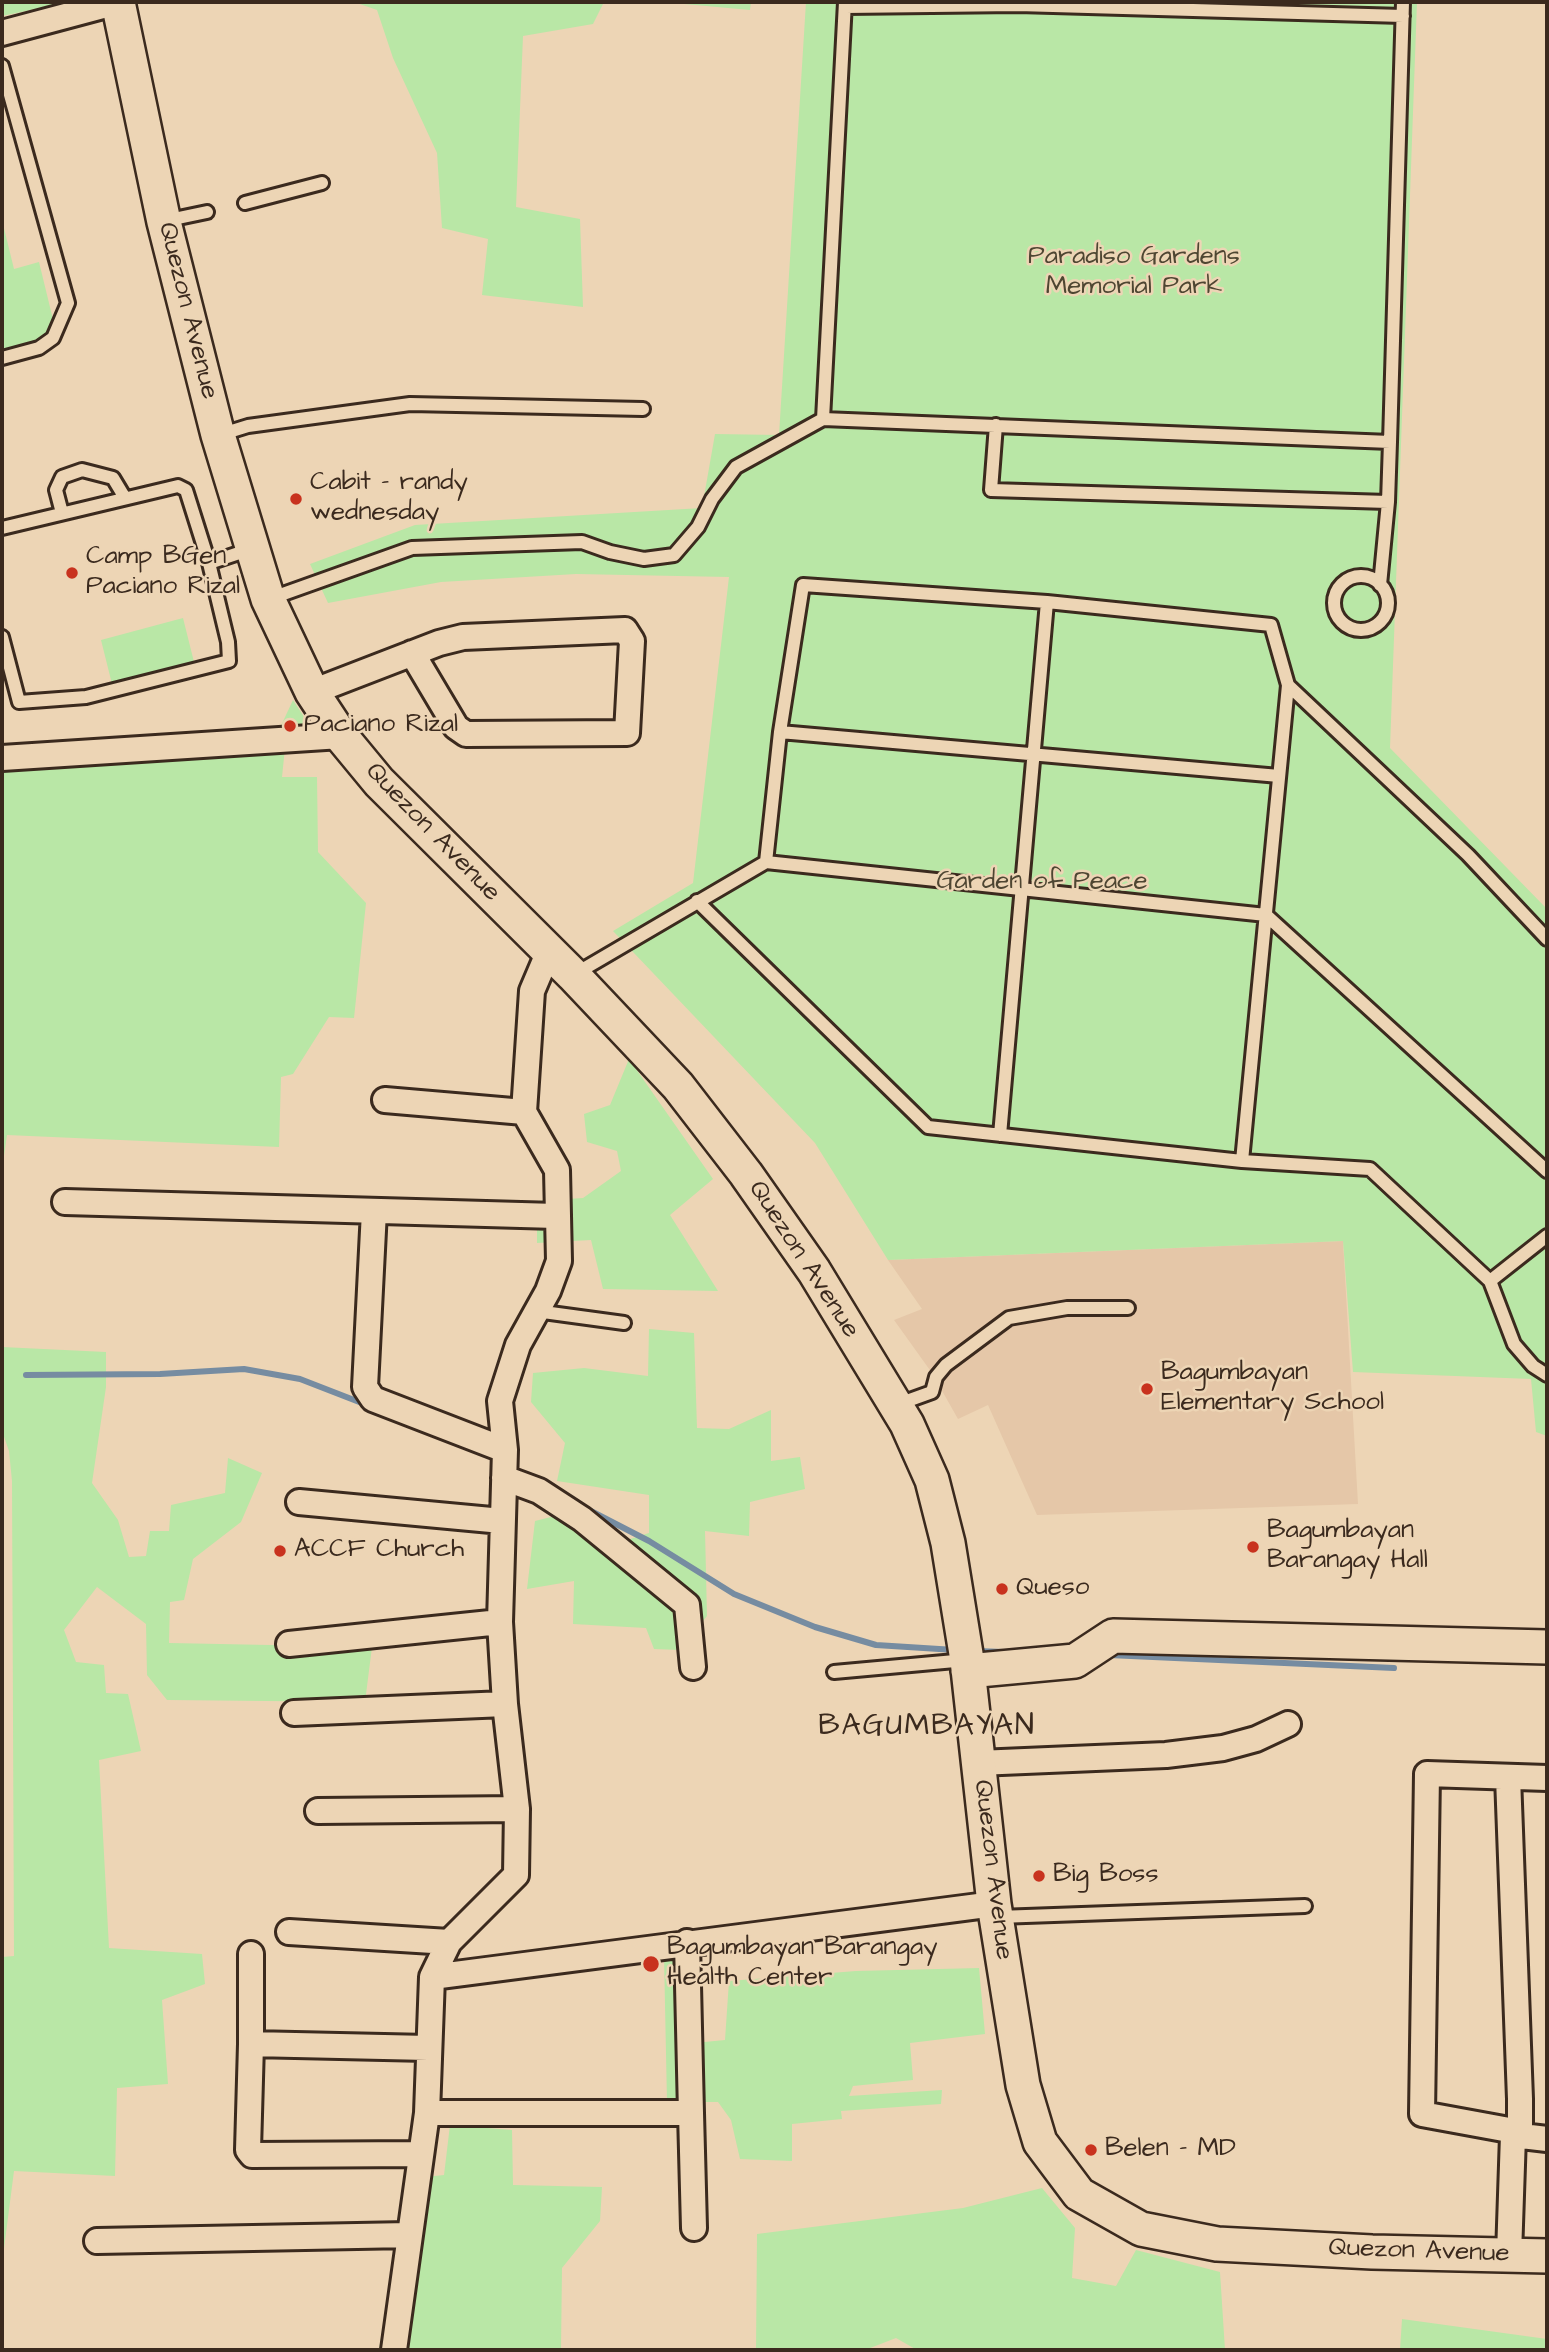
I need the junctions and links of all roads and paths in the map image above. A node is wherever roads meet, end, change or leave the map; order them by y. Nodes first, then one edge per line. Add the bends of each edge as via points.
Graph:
1 (118, 2) edge
2 (1404, 2) edge
3 (1018, 3) edge
4 (845, 4) edge
5 (1404, 16) junction
6 (2, 33) edge
7 (2, 66) edge
8 (322, 183) dead end
9 (245, 203) dead end
10 (207, 212) dead end
11 (163, 222) junction
12 (2, 358) edge
13 (643, 409) dead end
14 (823, 419) junction
15 (996, 425) junction
16 (218, 435) junction
17 (1390, 442) junction
18 (125, 498) junction
19 (1388, 502) junction
20 (62, 513) junction
21 (2, 528) edge
22 (251, 549) junction
23 (209, 563) junction
24 (1380, 584) junction
25 (268, 599) junction
26 (1047, 602) junction
27 (2, 638) edge
28 (412, 653) junction
29 (1288, 685) junction
30 (312, 692) junction
31 (780, 732) junction
32 (341, 736) junction
33 (1034, 755) junction
34 (2, 758) edge
35 (1279, 776) junction
36 (766, 862) junction
37 (1022, 889) junction
38 (697, 901) junction
39 (1266, 915) junction
40 (1547, 939) edge
41 (549, 951) junction
42 (573, 975) junction
43 (385, 1100) dead end
44 (524, 1112) junction
45 (1000, 1135) junction
46 (1242, 1161) junction
47 (1547, 1171) edge
48 (65, 1202) dead end
49 (374, 1212) junction
50 (556, 1216) junction
51 (1547, 1236) edge
52 (1490, 1281) junction
53 (1128, 1308) dead end
54 (536, 1311) junction
55 (624, 1323) dead end
56 (1547, 1375) edge
57 (896, 1405) junction
58 (505, 1450) junction
59 (503, 1478) junction
60 (299, 1502) dead end
61 (502, 1521) junction
62 (500, 1622) junction
63 (289, 1644) dead end
64 (1547, 1647) edge
65 (967, 1665) junction
66 (694, 1667) dead end
67 (834, 1672) dead end
68 (505, 1704) junction
69 (293, 1713) dead end
70 (1288, 1724) dead end
71 (978, 1763) junction
72 (1508, 1777) junction
73 (1547, 1778) edge
74 (517, 1809) junction
75 (318, 1811) dead end
76 (1305, 1906) dead end
77 (995, 1910) junction
78 (289, 1932) dead end
79 (449, 1942) junction
80 (687, 1942) junction
81 (251, 1954) dead end
82 (432, 1977) junction
83 (251, 2044) junction
84 (429, 2048) junction
85 (427, 2113) junction
86 (691, 2113) junction
87 (1516, 2133) junction
88 (1547, 2139) edge
89 (421, 2154) junction
90 (694, 2228) dead end
91 (409, 2235) junction
92 (97, 2241) dead end
93 (1509, 2255) junction
94 (1547, 2256) edge
95 (394, 2350) edge

1 - 6 street
1 - 11 main road, Quezon Avenue
2 - 5 lane
3 - 4 lane
3 - 5 lane
4 - 14 lane
5 - 17 lane
7 - 12 lane via 68,303 54,338 39,348
8 - 9 lane
10 - 11 lane
11 - 16 main road, Quezon Avenue
13 - 16 lane via 410,404 247,426
14 - 15 lane
14 - 25 lane via 736,467 674,555 643,559 582,542 412,548
15 - 17 lane
15 - 19 lane via 991,490
16 - 22 main road, Quezon Avenue
17 - 19 lane
18 - 20 lane
18 - 20 lane via 113,478 82,470 62,477 56,490
18 - 23 lane via 178,486 186,490
19 - 24 lane
20 - 21 lane
22 - 23 lane
22 - 25 main road, Quezon Avenue
23 - 27 lane via 229,661 86,697 19,702
24 - 24 lane via 1364,576 1339,587 1334,604 1341,621 1358,630 1375,626 1388,601
25 - 30 main road, Quezon Avenue
26 - 29 lane via 1271,625
26 - 31 lane via 803,585
26 - 33 lane
28 - 28 street via 463,637 625,629 632,642 626,733 466,734 456,727
28 - 30 street
29 - 35 lane
29 - 40 lane via 1468,855
30 - 32 main road, Quezon Avenue
31 - 33 lane
31 - 36 lane
32 - 34 street
32 - 41 main road, Quezon Avenue via 379,782
33 - 35 lane
33 - 37 lane
35 - 39 lane
36 - 37 lane
36 - 38 lane
37 - 39 lane
37 - 45 lane
38 - 42 lane
38 - 45 lane via 928,1127
39 - 46 lane
39 - 47 lane
41 - 42 main road, Quezon Avenue
41 - 44 street via 532,991
42 - 57 main road, Quezon Avenue via 678,1086 746,1174 814,1270
43 - 44 street
44 - 50 street via 557,1170
45 - 46 lane
46 - 52 lane via 1370,1169
48 - 49 street
49 - 50 street
49 - 58 street via 365,1387 373,1399
50 - 54 street via 559,1261
51 - 52 lane
52 - 56 lane via 1514,1344
53 - 57 lane via 1067,1308 1009,1318 946,1365 932,1392
54 - 55 lane
54 - 58 street via 518,1345 500,1401
57 - 65 main road, Quezon Avenue via 932,1480 948,1543
58 - 59 street
59 - 61 street
59 - 66 street via 539,1491 582,1519 687,1605
60 - 61 street
61 - 62 street
62 - 63 street
62 - 68 street
64 - 65 main road via 1114,1636 1075,1661
65 - 67 lane
65 - 71 main road, Quezon Avenue
68 - 69 street
68 - 74 street
70 - 71 street via 1223,1748 1166,1755
71 - 77 main road, Quezon Avenue
72 - 73 street
72 - 87 street
72 - 87 street via 1427,1774 1422,2114
74 - 75 street
74 - 79 street via 516,1875
76 - 77 lane
77 - 80 street
77 - 93 main road, Quezon Avenue via 1023,2085 1040,2142 1079,2194 1141,2228 1217,2244
78 - 79 street
79 - 82 street
80 - 82 street
80 - 86 street
81 - 83 street
82 - 84 street
83 - 84 street
83 - 89 street via 248,2150 252,2155
84 - 85 street
85 - 86 street
85 - 89 street
86 - 90 street
87 - 88 street
87 - 93 street
89 - 91 street
91 - 92 street
91 - 95 street
93 - 94 main road, Quezon Avenue

